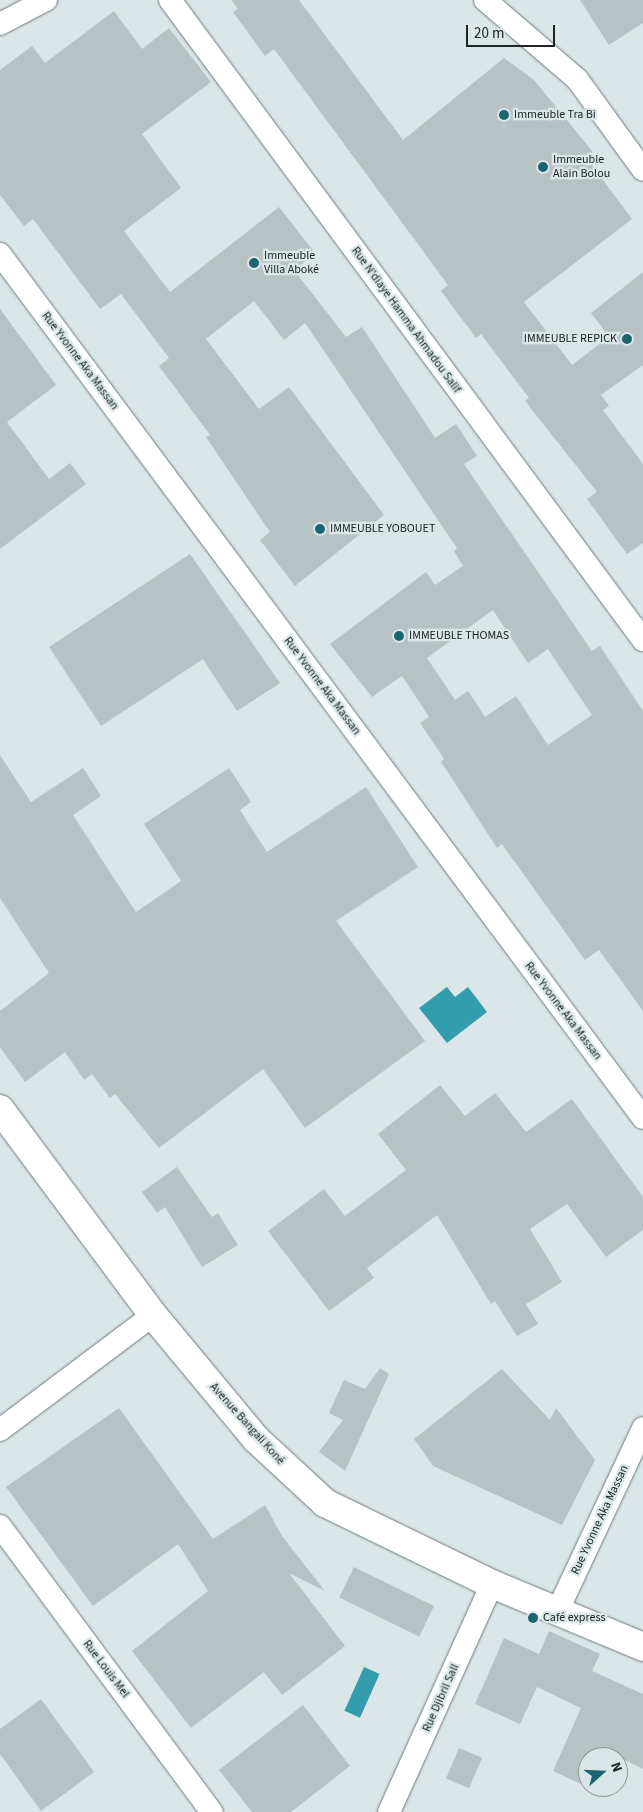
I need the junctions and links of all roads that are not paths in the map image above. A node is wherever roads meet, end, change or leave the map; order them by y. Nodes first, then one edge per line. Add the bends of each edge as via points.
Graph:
1 (46, 0) edge
2 (170, 0) edge
3 (485, 0) edge
4 (0, 24) edge
5 (643, 170) edge
6 (0, 254) edge
7 (643, 640) edge
8 (0, 1109) edge
9 (643, 1118) edge
10 (153, 1315) junction
11 (643, 1428) edge
12 (0, 1430) edge
13 (0, 1526) edge
14 (492, 1584) junction
15 (556, 1612) junction
16 (643, 1647) edge
17 (212, 1812) edge
18 (389, 1812) edge

1 - 4 street
2 - 7 street, Rue N'diaye Hamma Ahmadou Salif
3 - 5 street via 577,79
6 - 9 street, Rue Yvonne Aka Massan
8 - 10 street, Avenue Bangali Koné
10 - 12 street
10 - 14 street, Avenue Bangali Koné via 256,1438 325,1503
11 - 15 street, Rue Yvonne Aka Massan
13 - 17 street, Rue Louis Mel
14 - 15 street, Avenue Bangali Koné
14 - 18 street, Rue Djibril Sall
15 - 16 street, Avenue Bangali Koné

